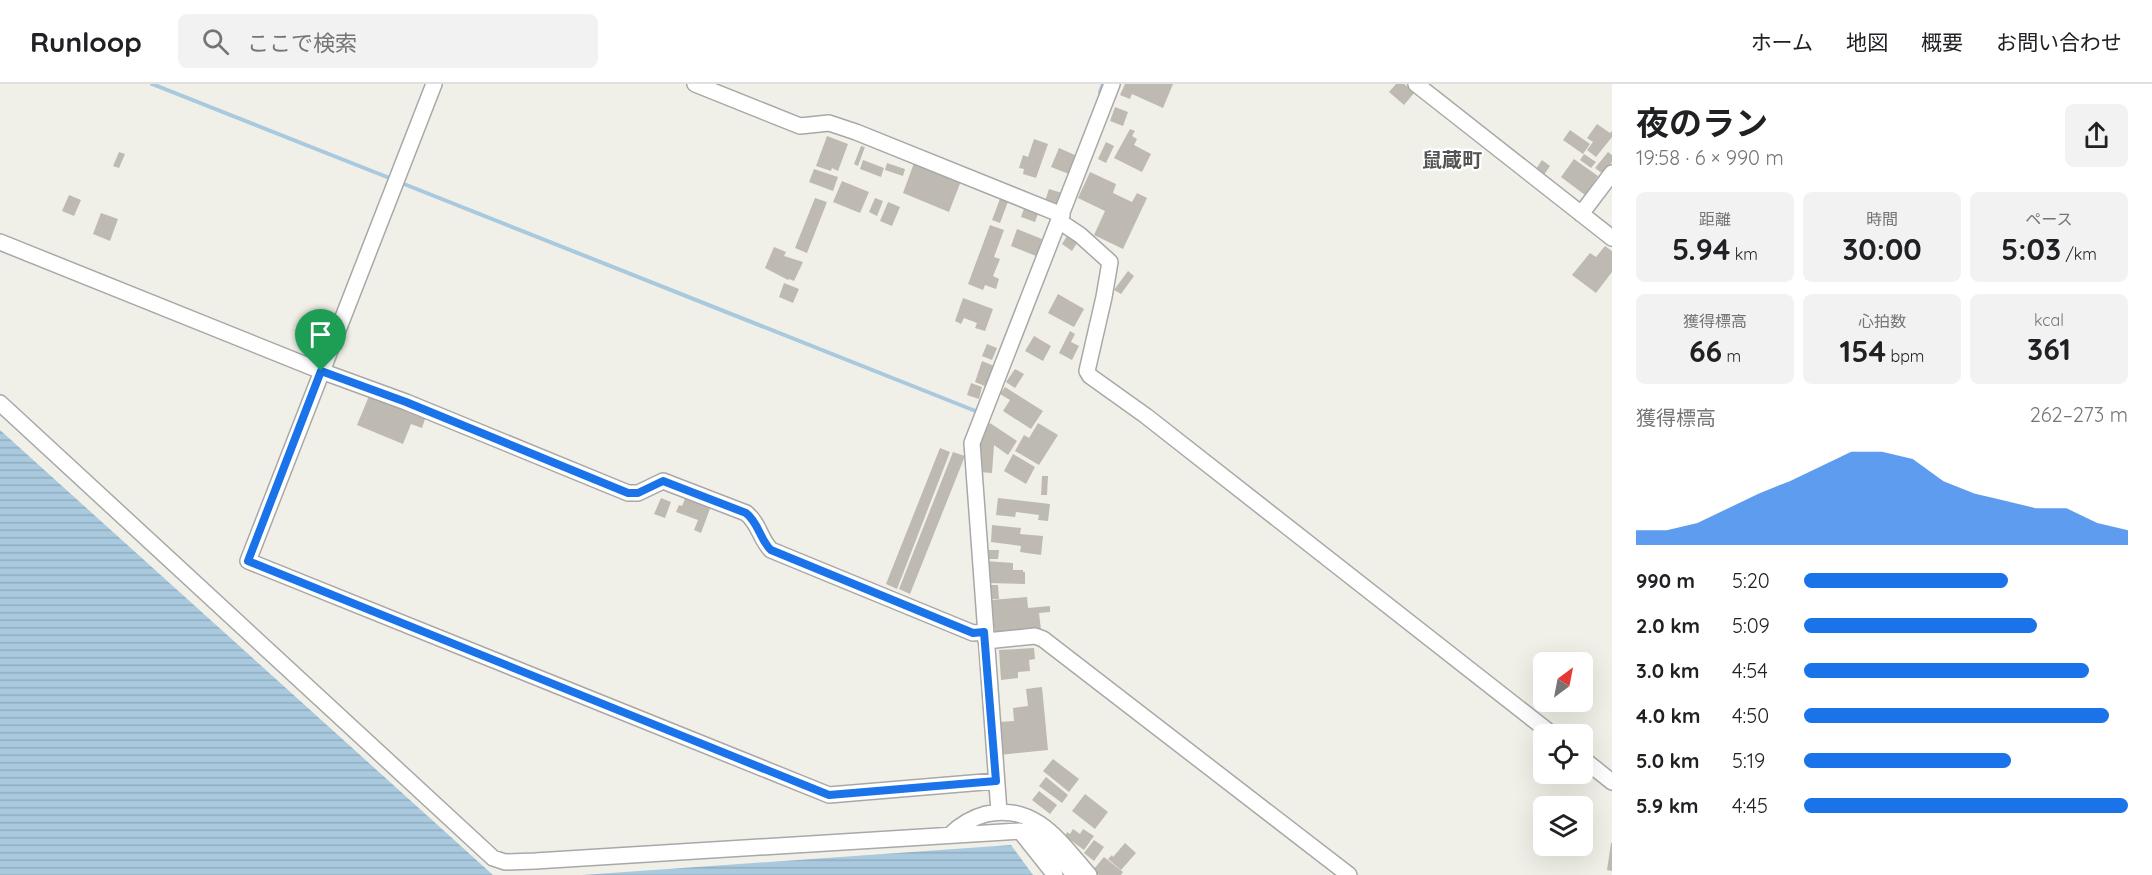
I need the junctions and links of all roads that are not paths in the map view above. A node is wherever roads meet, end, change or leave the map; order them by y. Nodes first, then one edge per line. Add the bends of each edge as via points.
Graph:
1 (434, 84) edge
2 (694, 84) edge
3 (1112, 84) edge
4 (1416, 84) edge
5 (1612, 173) edge
6 (1581, 214) junction
7 (1060, 218) junction
8 (1612, 238) edge
9 (0, 242) edge
10 (321, 371) junction
11 (0, 403) edge
12 (985, 636) junction
13 (1538, 724) edge
14 (1593, 767) edge
15 (1612, 782) edge
16 (997, 796) junction
17 (1023, 814) junction
18 (1052, 832) junction
19 (950, 835) junction
20 (1054, 874) edge
21 (1074, 875) edge
22 (1089, 875) edge
23 (1349, 875) edge

1 - 10 street
2 - 7 street via 800,126 828,123 856,132
3 - 7 street
4 - 6 street
5 - 6 street
6 - 8 street
7 - 12 street via 972,443
7 - 13 street via 1110,262 1087,371 1090,376
9 - 10 street
10 - 12 street via 628,493 638,493 663,481 746,513 754,519 771,550
10 - 16 street via 248,561 829,795
11 - 19 street via 493,858 505,862 535,861
12 - 16 street
12 - 23 street via 1043,639
14 - 15 street
16 - 17 street
16 - 19 street
17 - 18 street
17 - 20 street via 1052,855
18 - 21 street
18 - 22 street
19 - 20 street via 1020,831

